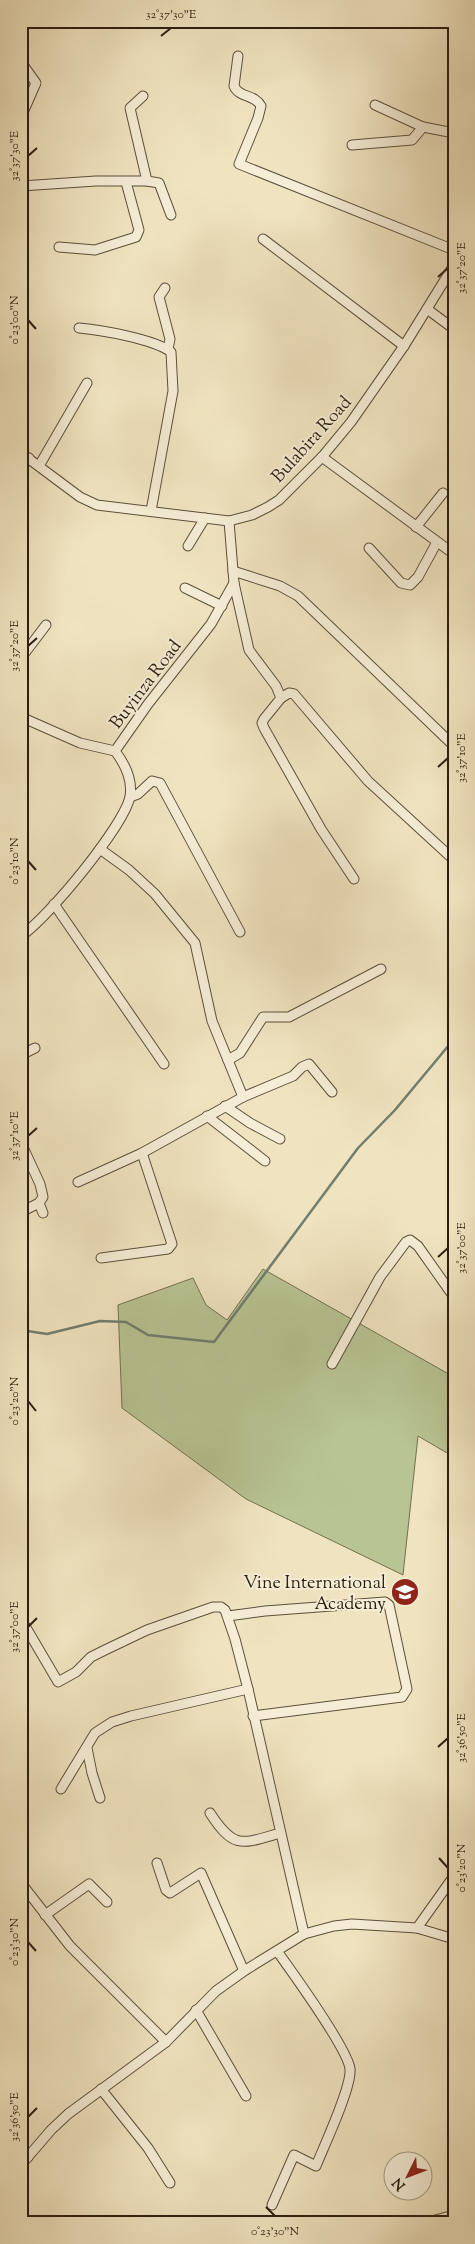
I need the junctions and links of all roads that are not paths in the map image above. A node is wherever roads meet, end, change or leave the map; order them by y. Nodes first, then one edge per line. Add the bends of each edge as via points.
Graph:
1 (238, 56) dead end
2 (21, 62) edge
3 (143, 96) dead end
4 (375, 105) dead end
5 (21, 117) edge
6 (422, 127) junction
7 (454, 133) edge
8 (352, 144) dead end
9 (147, 180) junction
10 (126, 182) junction
11 (21, 186) edge
12 (171, 216) dead end
13 (263, 239) dead end
14 (59, 247) dead end
15 (454, 250) edge
16 (454, 265) edge
17 (165, 288) dead end
18 (427, 309) junction
19 (79, 328) dead end
20 (454, 330) edge
21 (404, 346) junction
22 (168, 349) junction
23 (87, 383) dead end
24 (25, 455) edge
25 (322, 457) junction
26 (39, 466) junction
27 (21, 468) edge
28 (443, 493) dead end
29 (150, 511) junction
30 (205, 518) junction
31 (228, 520) junction
32 (416, 527) junction
33 (437, 542) junction
34 (188, 546) dead end
35 (369, 548) dead end
36 (454, 554) edge
37 (233, 571) junction
38 (234, 583) junction
39 (185, 588) dead end
40 (222, 606) junction
41 (46, 624) dead end
42 (21, 658) edge
43 (281, 698) junction
44 (21, 717) edge
45 (454, 746) edge
46 (115, 751) junction
47 (130, 797) junction
48 (100, 849) junction
49 (454, 860) edge
50 (354, 879) dead end
51 (54, 904) junction
52 (240, 932) dead end
53 (21, 936) edge
54 (381, 969) dead end
55 (35, 1048) dead end
56 (21, 1054) edge
57 (228, 1060) junction
58 (164, 1064) dead end
59 (332, 1092) dead end
60 (243, 1096) junction
61 (233, 1101) junction
62 (225, 1106) junction
63 (235, 1113) junction
64 (207, 1116) junction
65 (280, 1138) dead end
66 (21, 1143) edge
67 (142, 1153) junction
68 (265, 1161) dead end
69 (78, 1182) dead end
70 (39, 1203) junction
71 (21, 1212) edge
72 (43, 1214) dead end
73 (101, 1258) dead end
74 (454, 1297) edge
75 (332, 1364) dead end
76 (228, 1616) junction
77 (21, 1619) edge
78 (248, 1689) junction
79 (253, 1716) junction
80 (87, 1748) junction
81 (61, 1789) dead end
82 (100, 1798) dead end
83 (210, 1814) dead end
84 (280, 1833) junction
85 (157, 1863) dead end
86 (454, 1876) edge
87 (21, 1883) edge
88 (107, 1902) dead end
89 (45, 1915) junction
90 (417, 1928) junction
91 (304, 1934) junction
92 (454, 1939) edge
93 (277, 1951) junction
94 (244, 1971) junction
95 (196, 2010) junction
96 (166, 2042) junction
97 (101, 2089) junction
98 (246, 2096) dead end
99 (21, 2148) edge
100 (28, 2157) junction
101 (21, 2165) edge
102 (170, 2183) dead end
103 (272, 2205) dead end
104 (454, 2215) edge
105 (424, 2223) edge

1 - 15 street via 234,86 261,106 238,164
2 - 5 street via 36,83
3 - 9 street via 130,108
4 - 6 street
6 - 7 street
6 - 8 street via 412,140
9 - 10 street
9 - 12 street via 159,183
10 - 11 street
10 - 14 street via 139,230 136,237 94,250
13 - 21 street
16 - 18 street, Bulabira Road
17 - 22 street via 159,296 170,339
18 - 20 street
18 - 21 street, Bulabira Road
19 - 22 street
21 - 25 street, Bulabira Road via 351,422
22 - 29 street via 172,356 174,390
23 - 26 street
24 - 26 street, Bulabira Road
24 - 27 street
25 - 31 street, Bulabira Road via 273,503 252,515
25 - 32 street
26 - 29 street, Bulabira Road via 80,497 97,505
28 - 32 street
29 - 30 street, Bulabira Road
30 - 31 street, Bulabira Road
30 - 34 street
31 - 37 street
32 - 33 street
33 - 35 street via 418,577 410,585 401,583
33 - 36 street
37 - 38 street
37 - 45 street via 280,586 298,596
38 - 40 street, Buyinza Road
38 - 43 street via 250,653 276,686
39 - 40 street
40 - 46 street, Buyinza Road
41 - 42 street
43 - 49 street via 288,693 297,696 368,781
43 - 50 street via 262,723 264,728 321,829
44 - 46 street via 80,744
46 - 47 street, Buyinza Road via 123,761 130,780
47 - 48 street
47 - 52 street via 152,781 160,783
48 - 51 street
48 - 57 street via 155,894 195,943 209,1008
51 - 53 street via 36,925
51 - 58 street
54 - 57 street via 288,1017 263,1017 240,1053
55 - 56 street
57 - 60 street
59 - 60 street via 310,1064 293,1076
60 - 61 street
61 - 62 street
61 - 63 street
62 - 63 street
62 - 64 street
63 - 65 street
64 - 67 street
64 - 68 street
66 - 70 street via 42,1190 43,1197
67 - 69 street
67 - 73 street via 172,1244 168,1249
70 - 71 street
70 - 72 street
74 - 75 street via 418,1246 410,1240 380,1277
76 - 77 street via 221,1608 213,1608 147,1630 95,1654 76,1672 58,1682
76 - 78 street
76 - 79 street via 385,1602 389,1605 407,1689 402,1696
78 - 79 street
78 - 80 street via 112,1722 95,1734
79 - 84 street
80 - 81 street
80 - 82 street
83 - 84 street via 228,1836 239,1842
84 - 91 street
85 - 94 street via 170,1893 202,1873
86 - 90 street
87 - 89 street
88 - 89 street via 89,1884
89 - 96 street via 70,1946
90 - 91 street via 352,1924
90 - 92 street
91 - 93 street
93 - 94 street
93 - 103 street via 339,2044 350,2067 350,2075 316,2166 294,2155
94 - 95 street
95 - 96 street
95 - 98 street
96 - 97 street
97 - 100 street via 51,2130
97 - 102 street via 148,2148
99 - 100 street
100 - 101 street
104 - 105 street

